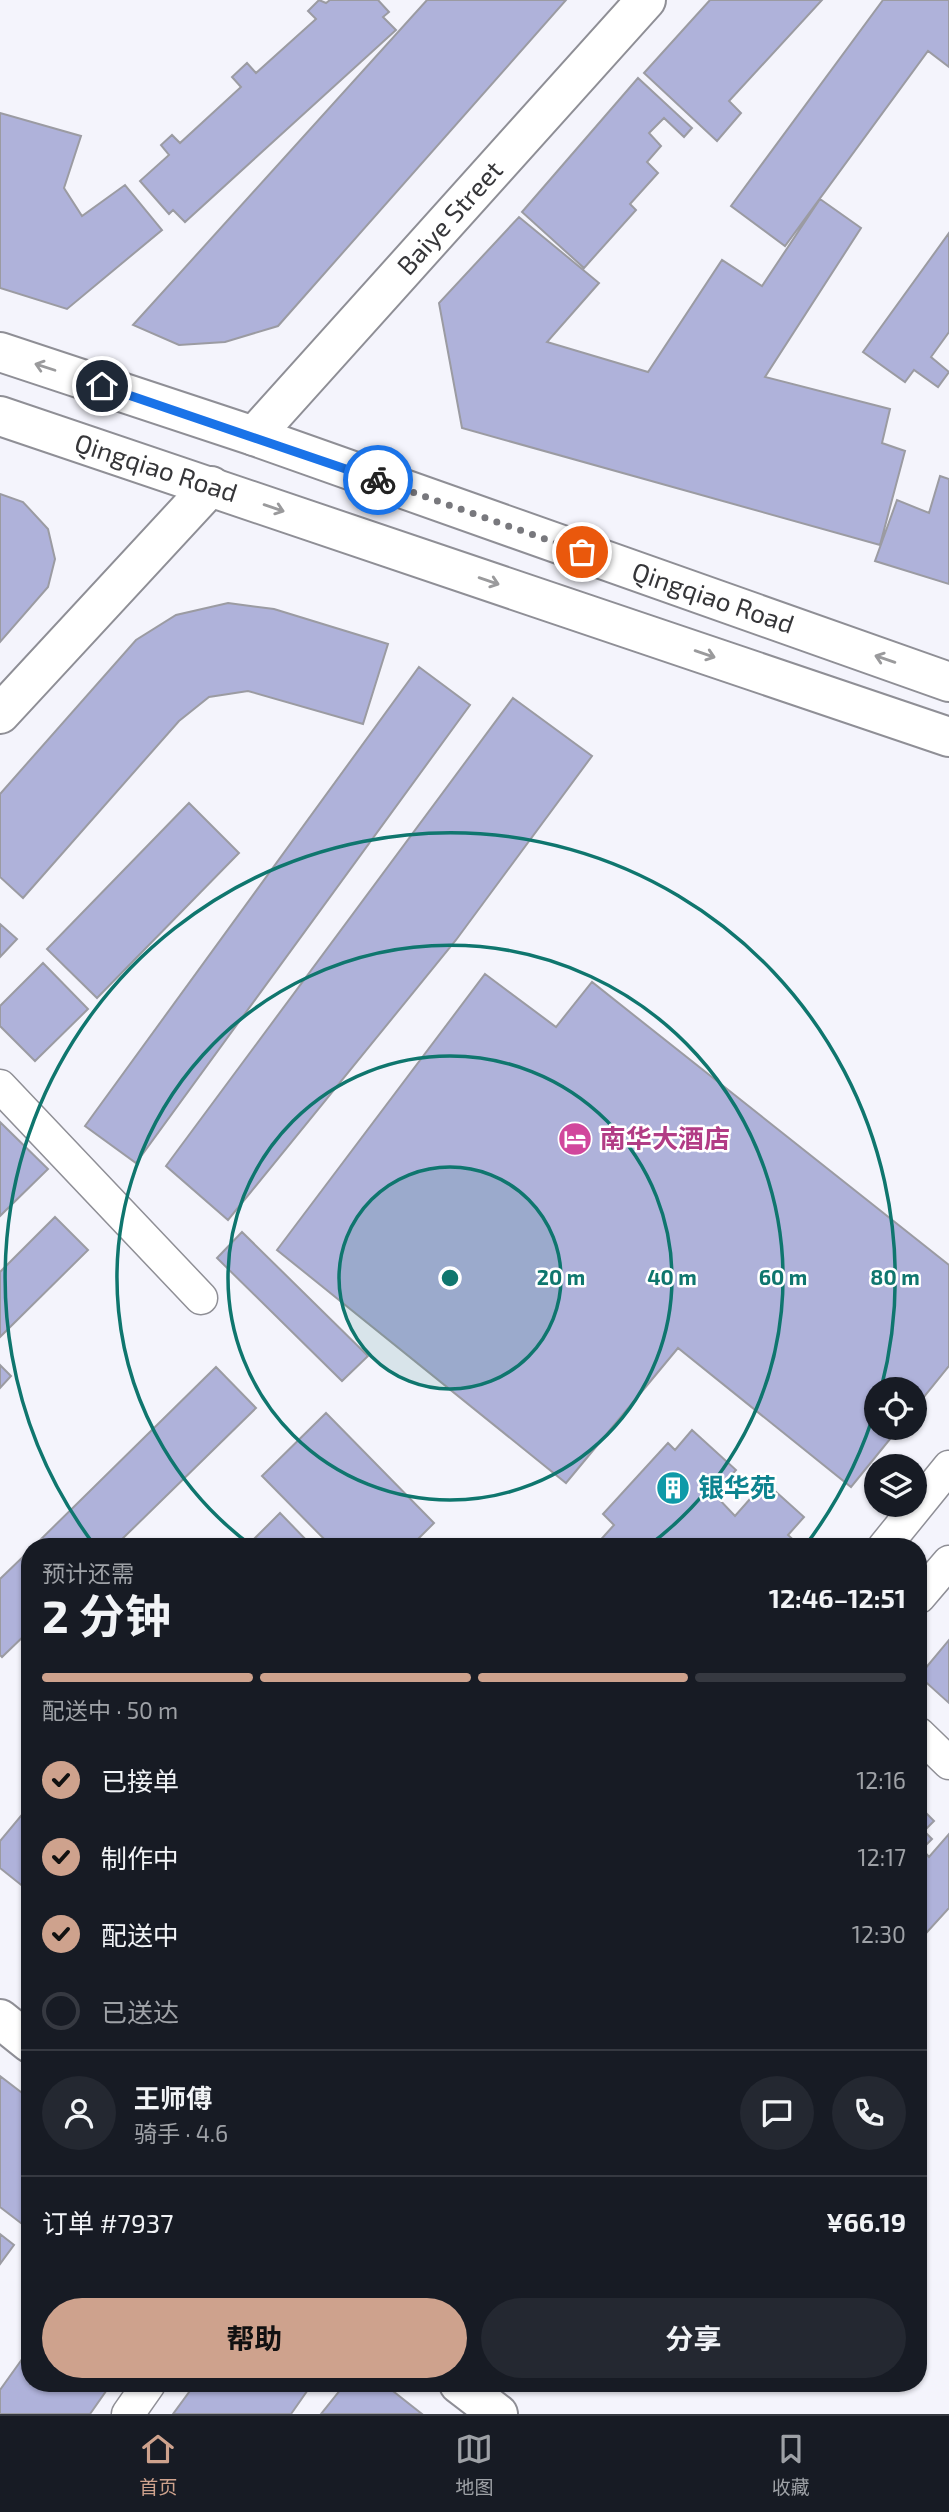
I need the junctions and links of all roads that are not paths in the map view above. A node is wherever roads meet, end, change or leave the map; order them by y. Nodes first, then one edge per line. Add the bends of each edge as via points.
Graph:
1 (646, 0) edge
2 (0, 352) edge
3 (0, 416) edge
4 (254, 436) junction
5 (211, 486) junction
6 (949, 682) edge
7 (0, 714) edge
8 (949, 737) edge
9 (0, 1086) edge
10 (201, 1298) dead end
11 (949, 1466) edge
12 (891, 1538) edge
13 (949, 1562) edge
14 (927, 1588) edge
15 (927, 1741) edge
16 (949, 1762) edge
17 (0, 2019) edge
18 (21, 2036) edge
19 (143, 2392) edge
20 (469, 2392) edge
21 (128, 2414) edge
22 (498, 2414) edge

1 - 4 main road, Baiye Street
4 -> 2 main road, Qingqiao Road
3 - 5 main road, Qingqiao Road
6 -> 4 main road, Qingqiao Road
5 - 7 main road
5 -> 8 main road, Qingqiao Road
9 - 10 street
11 - 12 street
13 - 14 street
15 - 16 street
17 - 18 main road
19 - 21 street
20 - 22 main road

